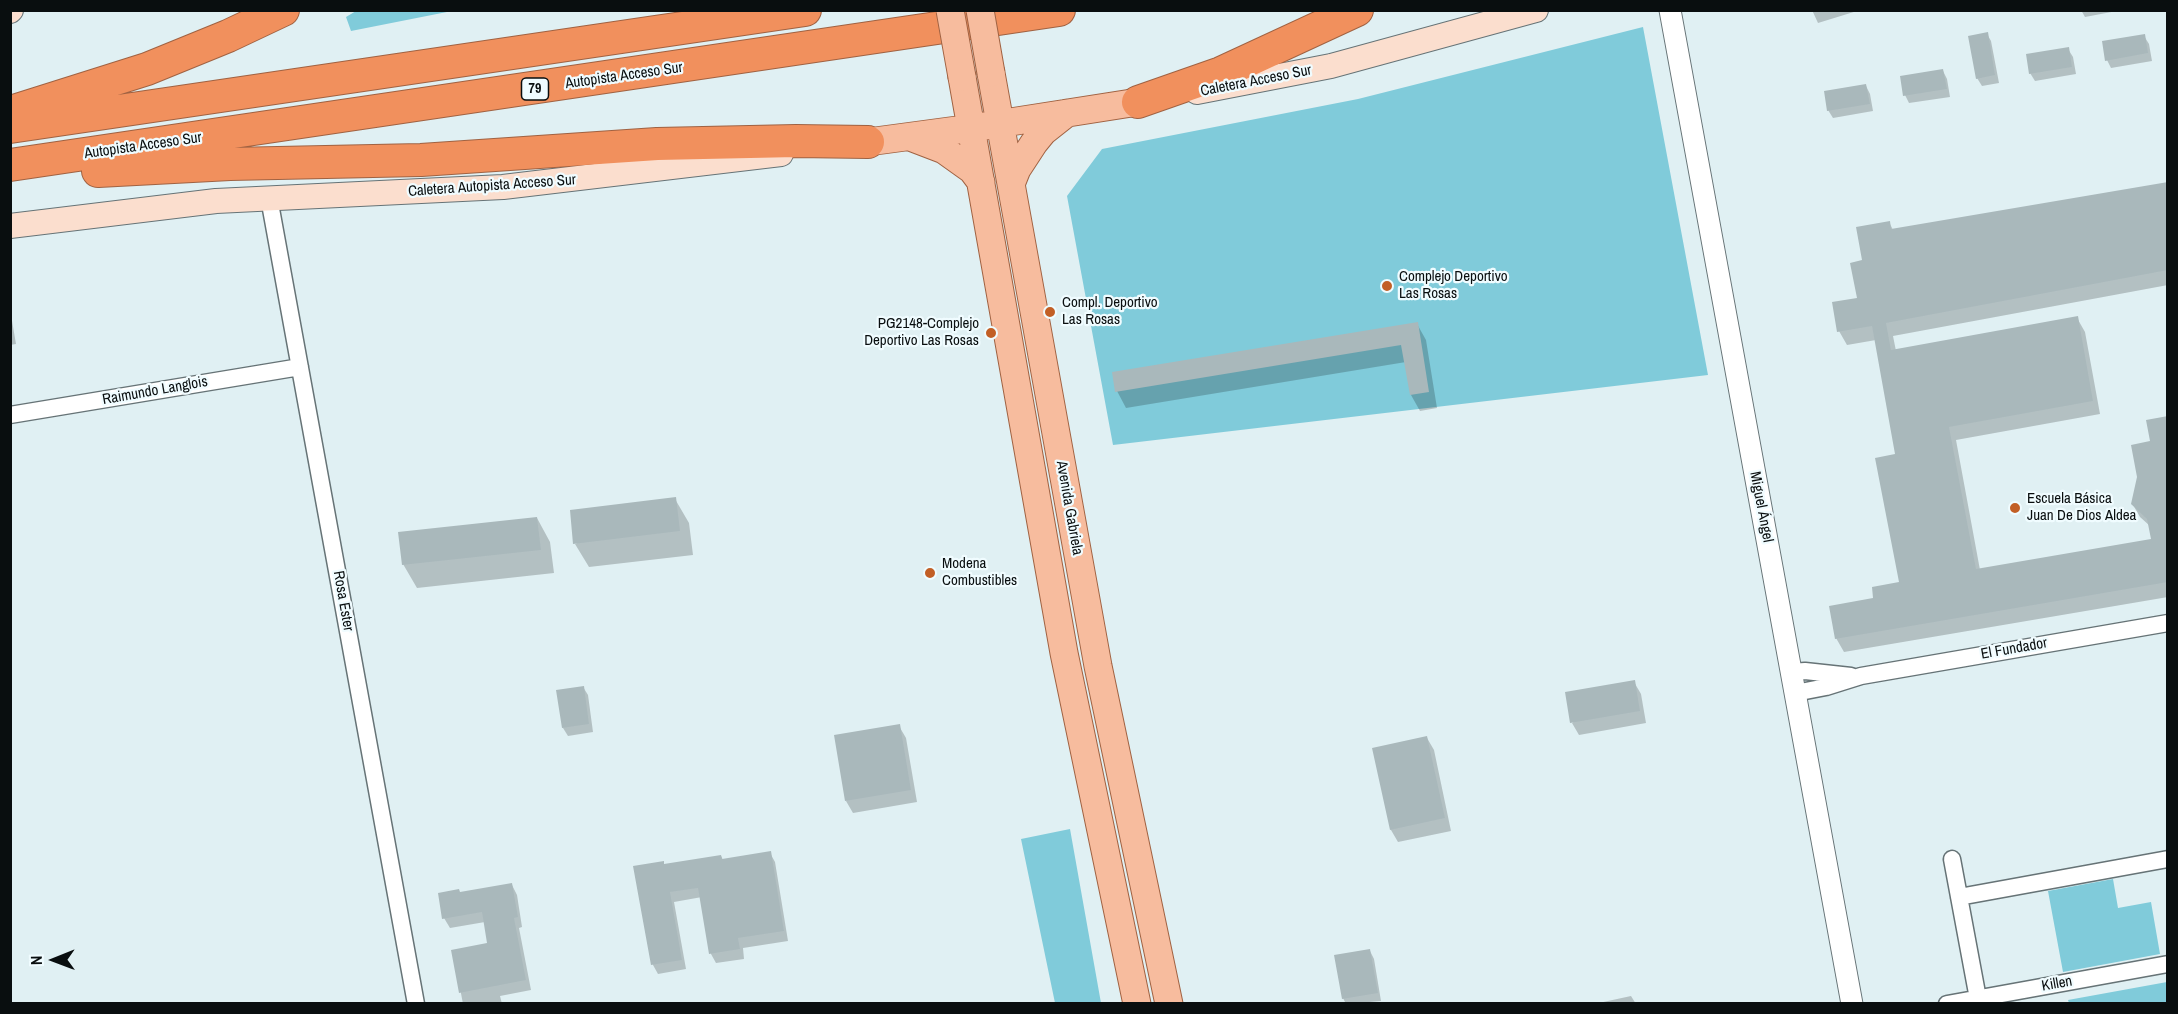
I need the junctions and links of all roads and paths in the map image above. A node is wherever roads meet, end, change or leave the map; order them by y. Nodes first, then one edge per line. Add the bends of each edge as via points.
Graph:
1 (283, 10) edge
2 (805, 10) edge
3 (950, 10) edge
4 (980, 10) edge
5 (1059, 10) edge
6 (1357, 10) edge
7 (1536, 10) edge
8 (1670, 10) edge
9 (1138, 102) junction
10 (10, 112) edge
11 (1067, 113) junction
12 (1000, 123) junction
13 (10, 127) edge
14 (972, 128) junction
15 (908, 137) junction
16 (868, 142) junction
17 (10, 165) edge
18 (10, 175) edge
19 (981, 182) junction
20 (1011, 184) junction
21 (269, 198) junction
22 (10, 226) edge
23 (300, 367) junction
24 (10, 415) edge
25 (2168, 623) edge
26 (1793, 683) junction
27 (1952, 859) dead end
28 (2168, 859) edge
29 (1959, 897) junction
30 (2168, 964) edge
31 (1979, 1001) edge
32 (416, 1004) edge
33 (1137, 1004) edge
34 (1169, 1004) edge
35 (1852, 1004) edge
36 (1947, 1004) edge

1 - 10 highway via 147,69
2 - 13 highway
3 - 14 main road, Avenida Gabriela, bridge
4 - 12 main road, Avenida Gabriela, bridge
5 - 17 highway, Autopista Acceso Sur / 79
6 - 9 highway via 1221,73
7 - 9 main road, Caletera Acceso Sur via 1331,66
8 - 26 street, Miguel Ángel
9 - 11 main road, Caletera Acceso Sur
11 - 12 main road, Caletera Acceso Sur
11 - 20 main road via 1034,143
12 - 14 main road, Caletera Acceso Sur
12 - 20 main road, Avenida Gabriela
14 - 15 main road, Caletera Autopista Acceso Sur
14 - 19 main road, Avenida Gabriela
15 - 16 main road, Caletera Autopista Acceso Sur
15 - 19 main road via 944,150 972,170
16 - 18 highway via 669,143 421,160
16 - 21 main road, Caletera Autopista Acceso Sur via 503,187
19 - 33 main road, Avenida Gabriela via 1064,653
20 - 34 main road, Avenida Gabriela via 1096,655
21 - 22 main road, Caletera Autopista Acceso Sur
21 - 23 street, Rosa Ester
23 - 24 street, Raimundo Langlois
23 - 32 street, Rosa Ester
25 - 26 street, El Fundador via 1861,676
26 - 35 street, Miguel Ángel
27 - 29 street
28 - 29 street
29 - 31 street
30 - 31 street, Killen
31 - 36 street, Killen

